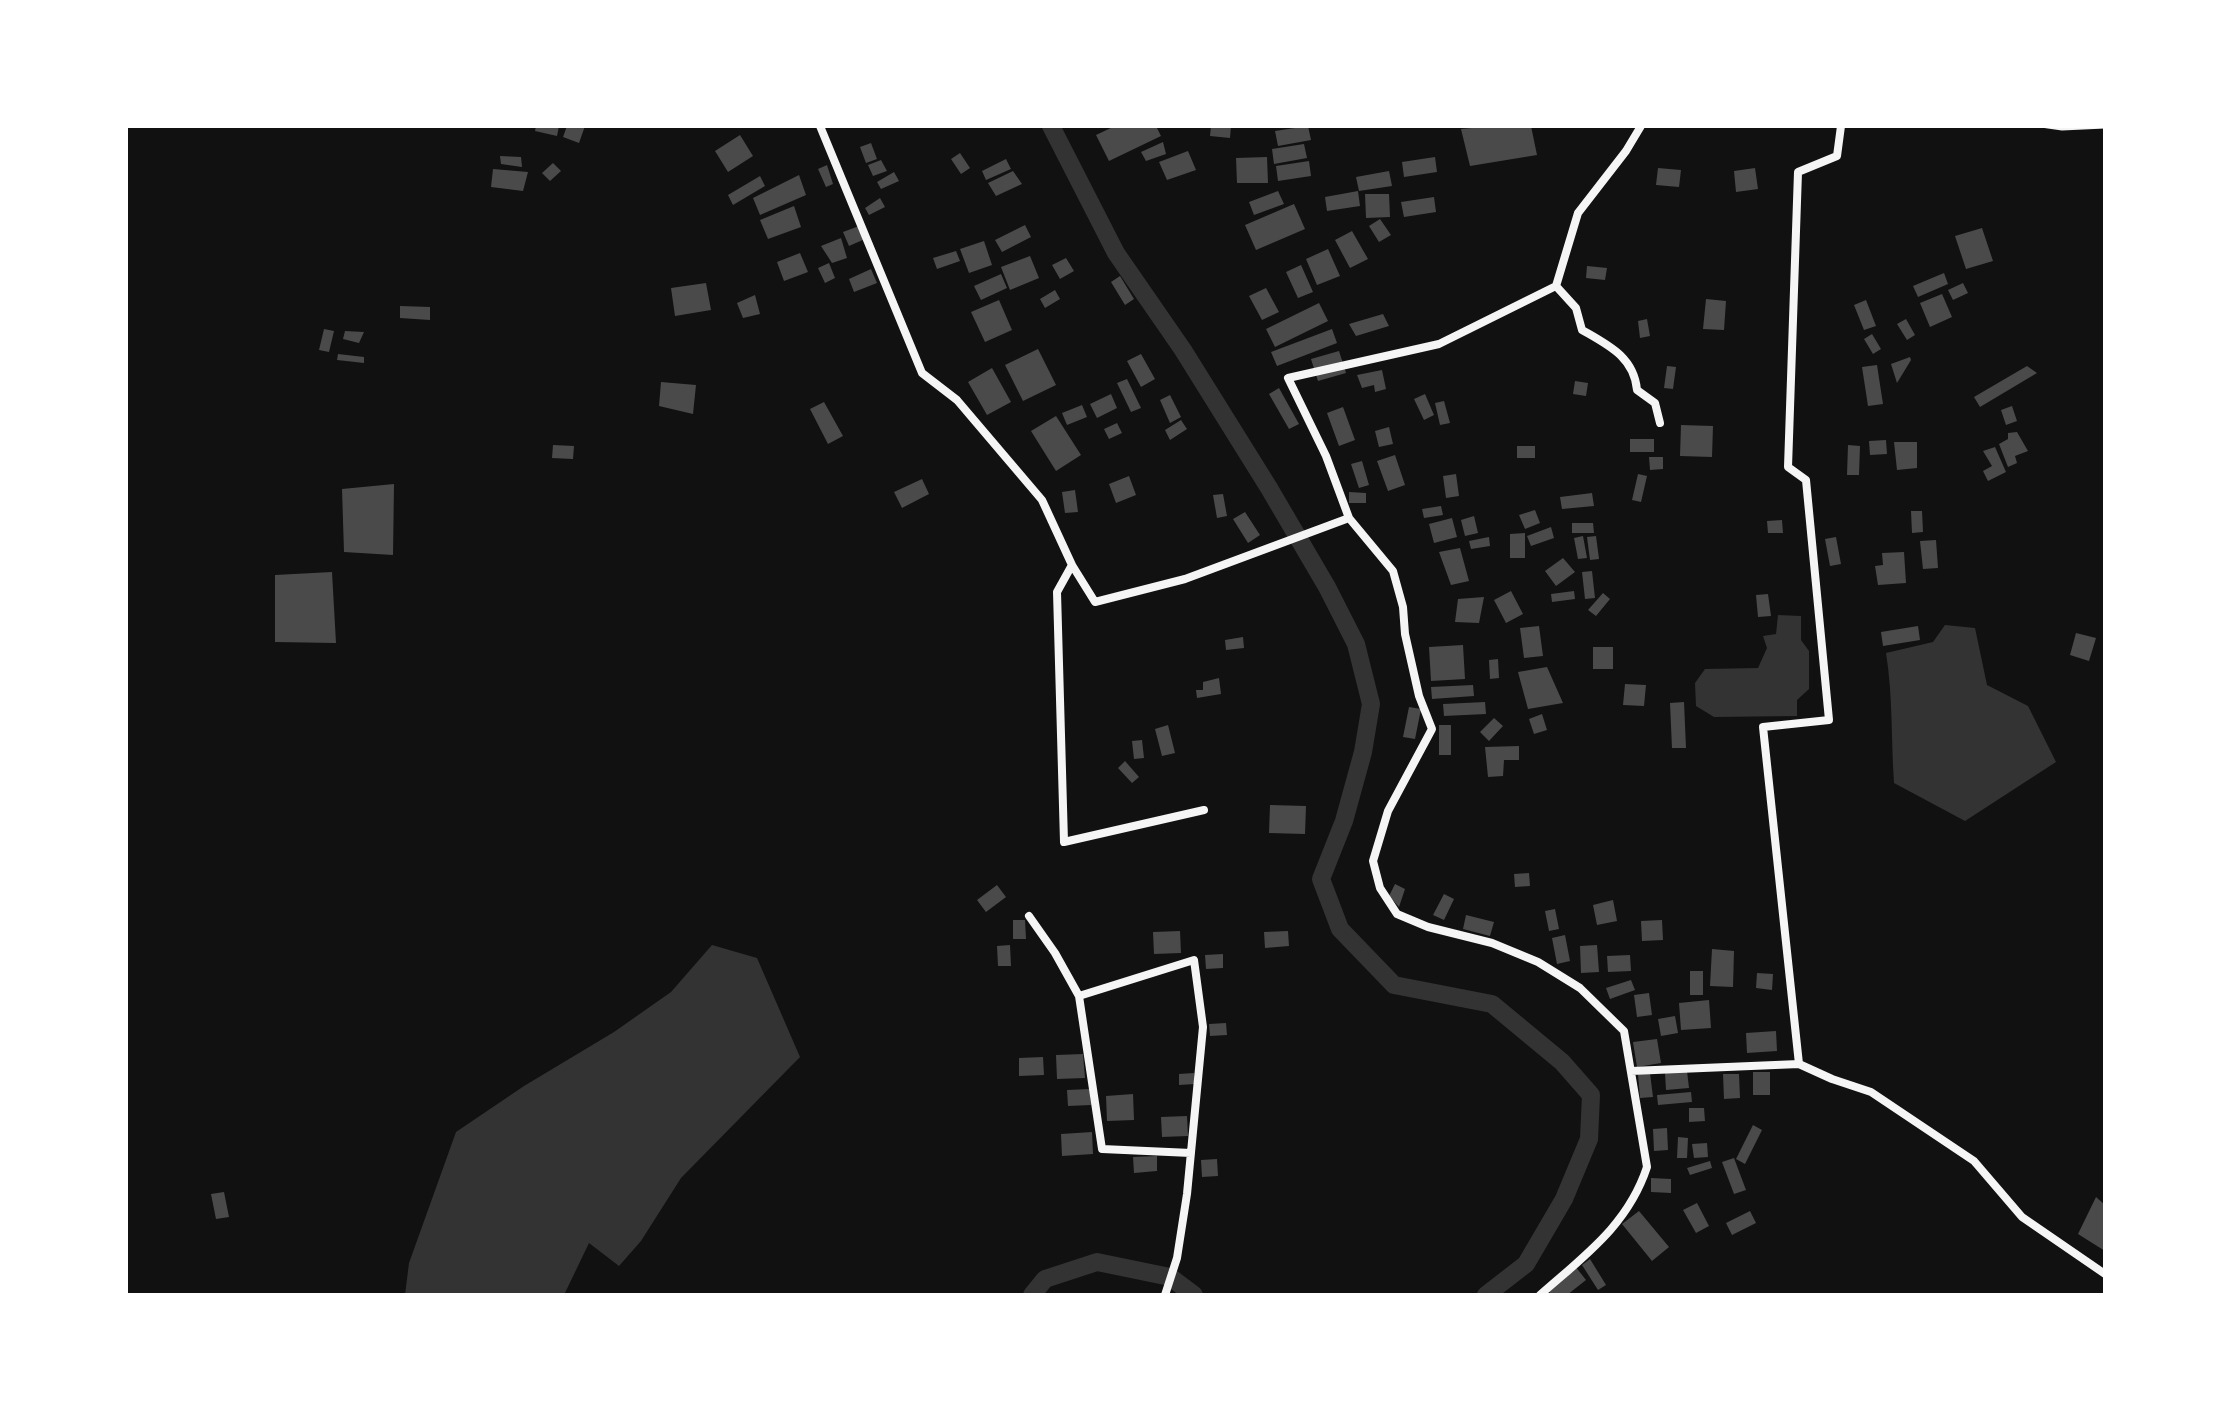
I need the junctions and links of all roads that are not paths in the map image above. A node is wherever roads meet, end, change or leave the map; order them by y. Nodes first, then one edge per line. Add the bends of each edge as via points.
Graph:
1 (820, 126) edge
2 (1641, 126) edge
3 (1841, 126) edge
4 (1556, 286) junction
5 (1660, 423) dead end
6 (1349, 518) junction
7 (1072, 565) junction
8 (1204, 810) dead end
9 (1029, 916) dead end
10 (1079, 996) junction
11 (1799, 1064) junction
12 (1631, 1071) junction
13 (1191, 1153) junction
14 (2105, 1274) edge
15 (1165, 1295) edge
16 (1540, 1295) edge

1 - 7 street via 922,373 957,400 1042,500
2 - 4 street via 1578,213
3 - 11 street via 1837,156 1798,172 1788,467 1806,480 1829,720 1763,727
4 - 5 street via 1576,308 1582,330 1628,362 1637,390 1655,403
4 - 6 street via 1439,344 1288,378
6 - 7 street via 1185,579 1095,602
6 - 12 street via 1393,571 1419,696 1432,729 1388,811 1373,861 1380,888 1397,914 1492,943 1538,962 1580,988 1624,1031
7 - 8 street via 1057,592 1064,842
9 - 10 street
10 - 13 street via 1102,1149
10 - 13 street via 1194,960 1203,1027
11 - 12 street
11 - 14 street via 1871,1092 1974,1161 2022,1217
12 - 16 street via 1647,1167 1640,1188 1610,1232
13 - 15 street via 1177,1258

